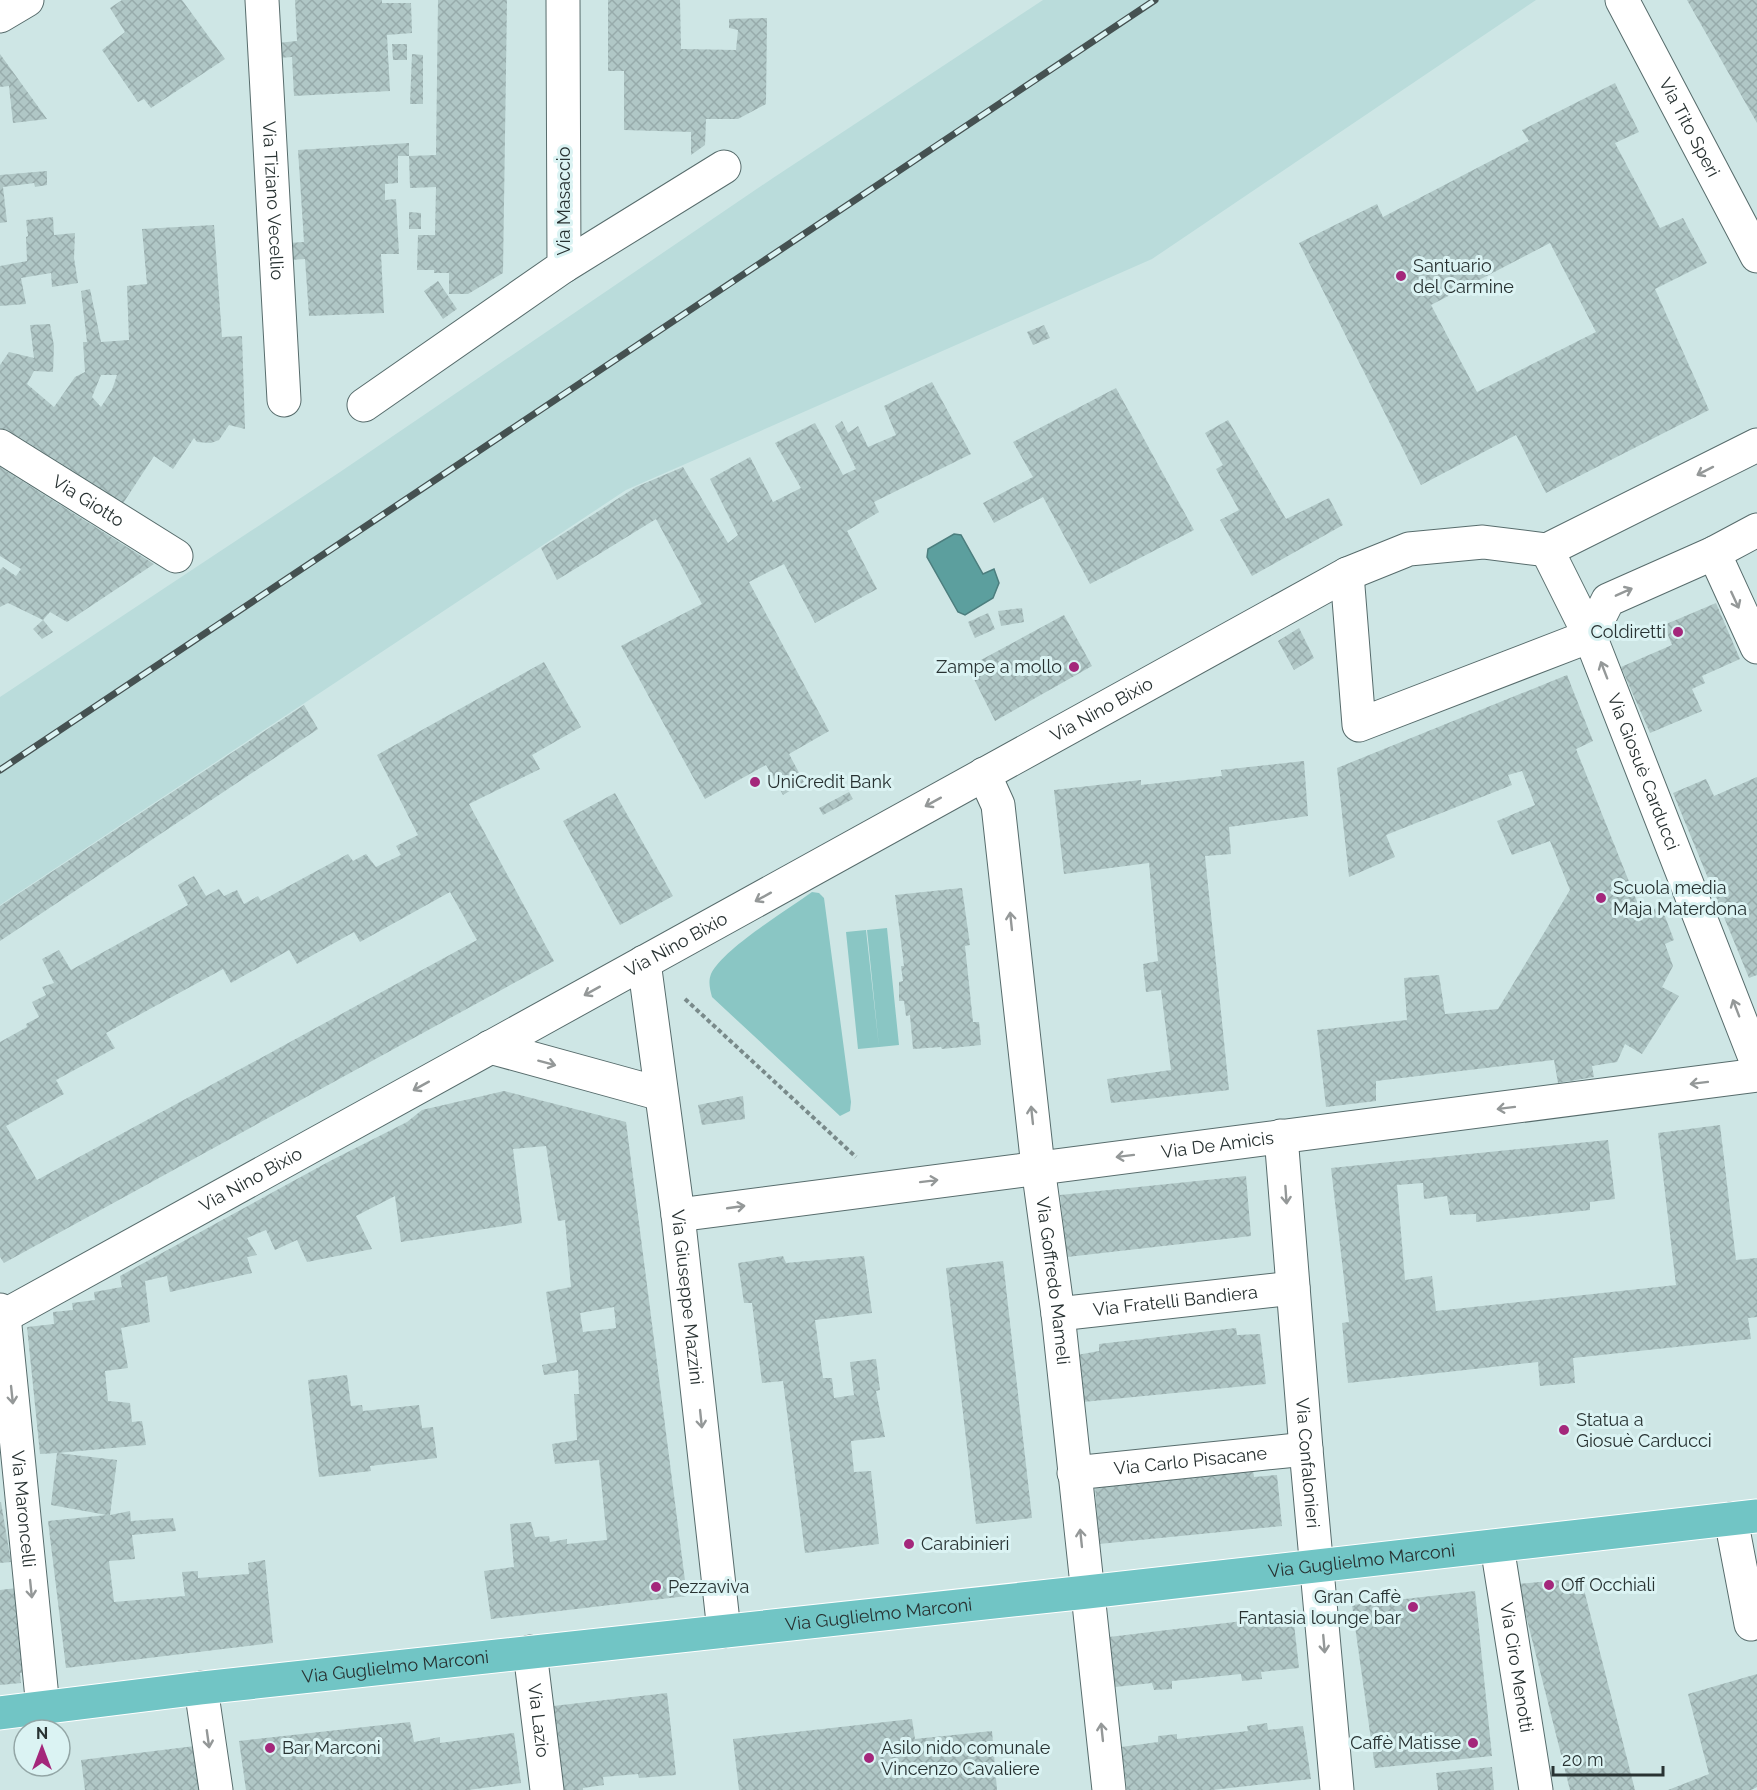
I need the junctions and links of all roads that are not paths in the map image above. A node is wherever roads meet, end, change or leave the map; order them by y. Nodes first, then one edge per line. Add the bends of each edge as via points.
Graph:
1 (27, 0) edge
2 (262, 0) edge
3 (563, 0) edge
4 (1622, 0) edge
5 (0, 16) edge
6 (724, 166) dead end
7 (1757, 256) edge
8 (564, 266) junction
9 (284, 400) dead end
10 (364, 405) dead end
11 (1757, 445) edge
12 (0, 446) edge
13 (1757, 530) edge
14 (1546, 550) junction
15 (1714, 553) junction
16 (176, 556) dead end
17 (1347, 574) junction
18 (1590, 636) junction
19 (1757, 647) edge
20 (984, 774) junction
21 (644, 962) junction
22 (490, 1047) junction
23 (1757, 1063) edge
24 (1757, 1075) edge
25 (662, 1094) junction
26 (1281, 1136) junction
27 (1038, 1167) junction
28 (678, 1215) junction
29 (1293, 1288) junction
30 (2, 1313) edge
31 (1058, 1314) junction
32 (1306, 1449) junction
33 (1074, 1473) junction
34 (1744, 1517) edge
35 (1497, 1546) junction
36 (1317, 1565) junction
37 (1087, 1592) junction
38 (1751, 1624) dead end
39 (724, 1631) junction
40 (530, 1652) junction
41 (201, 1688) junction
42 (43, 1708) junction
43 (0, 1713) edge
44 (216, 1790) edge
45 (547, 1790) edge
46 (1109, 1790) edge
47 (1337, 1790) edge
48 (1536, 1790) edge

1 - 5 street
2 - 9 street, Via Tiziano Vecellio
3 - 8 street, Via Masaccio
4 - 7 street, Via Tito Speri
6 - 8 street
8 - 10 street, Via Masaccio
11 -> 14 street
12 - 16 street, Via Giotto
13 - 15 street
14 - 17 street, Via Nino Bixio via 1483,542 1409,549
14 - 18 street, Via Giosuè Carducci
18 -> 15 street via 1608,600
15 -> 19 street
17 - 18 street via 1359,725
17 - 20 street, Via Nino Bixio
23 -> 18 street, Via Giosuè Carducci
20 -> 21 street, Via Nino Bixio
27 -> 20 street, Via Goffredo Mameli via 998,805
21 -> 22 street, Via Nino Bixio
21 - 25 street, Via Giuseppe Mazzini
22 -> 25 street
22 -> 30 street, Via Nino Bixio
24 -> 26 street, Via De Amicis
25 - 28 street, Via Giuseppe Mazzini
26 -> 27 street, Via De Amicis
26 -> 29 street, Via Confalonieri
28 -> 27 street, Via De Amicis
27 - 31 street, Via Goffredo Mameli
28 -> 39 street, Via Giuseppe Mazzini
29 - 31 street, Via Fratelli Bandiera
29 - 32 street, Via Confalonieri
30 -> 42 street, Via Maroncelli
31 - 33 street, Via Goffredo Mameli
32 - 33 street, Via Carlo Pisacane
32 - 36 street, Via Confalonieri
37 -> 33 street, Via Goffredo Mameli
34 - 35 main road, Via Guglielmo Marconi
34 - 38 street
35 - 36 main road, Via Guglielmo Marconi
35 - 48 street, Via Ciro Menotti
36 - 37 main road, Via Guglielmo Marconi
36 -> 47 street, Via Confalonieri
37 - 39 main road, Via Guglielmo Marconi
46 -> 37 street, Via Goffredo Mameli
39 - 40 main road, Via Guglielmo Marconi
40 - 41 main road, Via Guglielmo Marconi
40 - 45 street, Via Lazio
41 - 42 main road, Via Guglielmo Marconi
41 -> 44 street
42 - 43 main road, Via Guglielmo Marconi

